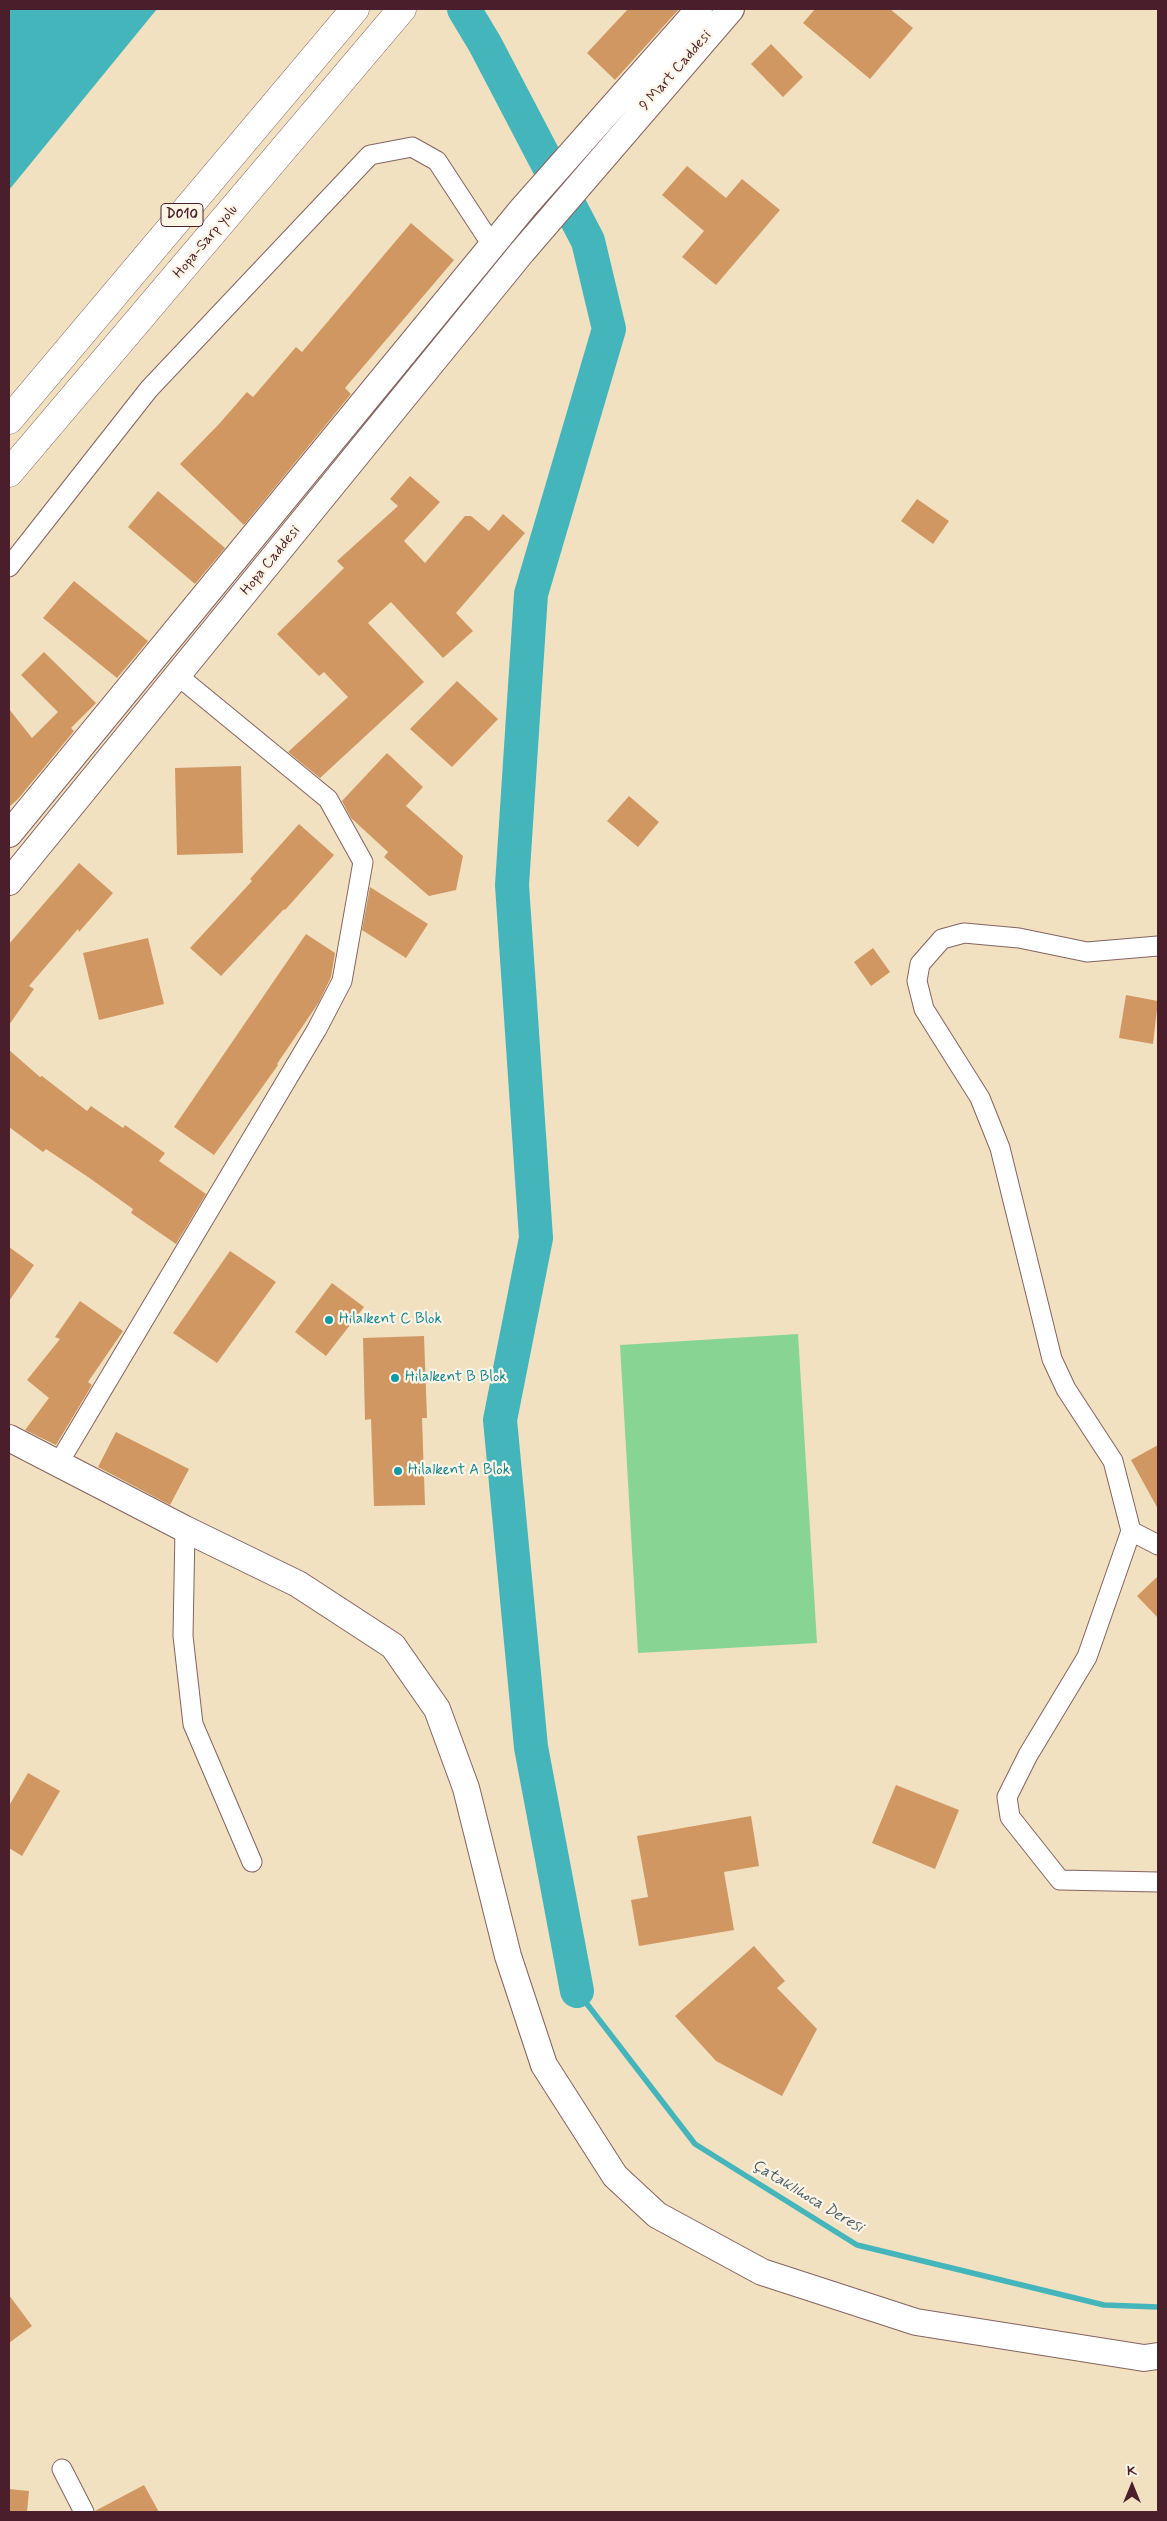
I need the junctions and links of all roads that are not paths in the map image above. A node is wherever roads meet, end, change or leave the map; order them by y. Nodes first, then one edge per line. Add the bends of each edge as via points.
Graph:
1 (355, 9) edge
2 (402, 9) edge
3 (699, 9) edge
4 (731, 9) edge
5 (523, 208) joint
6 (532, 240) joint
7 (492, 245) junction
8 (9, 420) edge
9 (9, 473) edge
10 (9, 567) edge
11 (177, 675) junction
12 (9, 834) edge
13 (9, 882) edge
14 (1158, 946) edge
15 (9, 1438) edge
16 (58, 1464) junction
17 (185, 1529) junction
18 (1131, 1531) junction
19 (1158, 1545) edge
20 (252, 1862) dead end
21 (1158, 1882) edge
22 (1158, 2356) edge
23 (62, 2469) dead end
24 (84, 2512) edge

1 - 8 highway, D010
2 - 9 highway, Hopa-Sarp yolu
3 - 5 main road, 9 Mart Caddesi
4 - 6 main road, 9 Mart Caddesi
5 - 7 main road, Hopa Caddesi
6 - 11 main road, Hopa Caddesi
7 - 10 street via 437,161 412,147 370,155 149,389
7 - 12 main road, Hopa Caddesi
11 - 13 main road, Hopa Caddesi
11 - 16 street via 328,799 363,862 342,981 317,1029
14 - 18 street via 1087,952 1019,938 964,933 942,939 920,964 917,981 924,1009 987,1114 1000,1148 1052,1359 1066,1388 1113,1461
15 - 16 main road
16 - 17 main road
17 - 20 street via 183,1636 193,1724
17 - 22 main road via 298,1584 393,1646 437,1709 466,1788 508,1956 544,2065 615,2176 658,2215 762,2272 916,2322 1144,2358
18 - 19 street
18 - 21 street via 1087,1657 1028,1755 1007,1797 1010,1817 1060,1880
23 - 24 street

